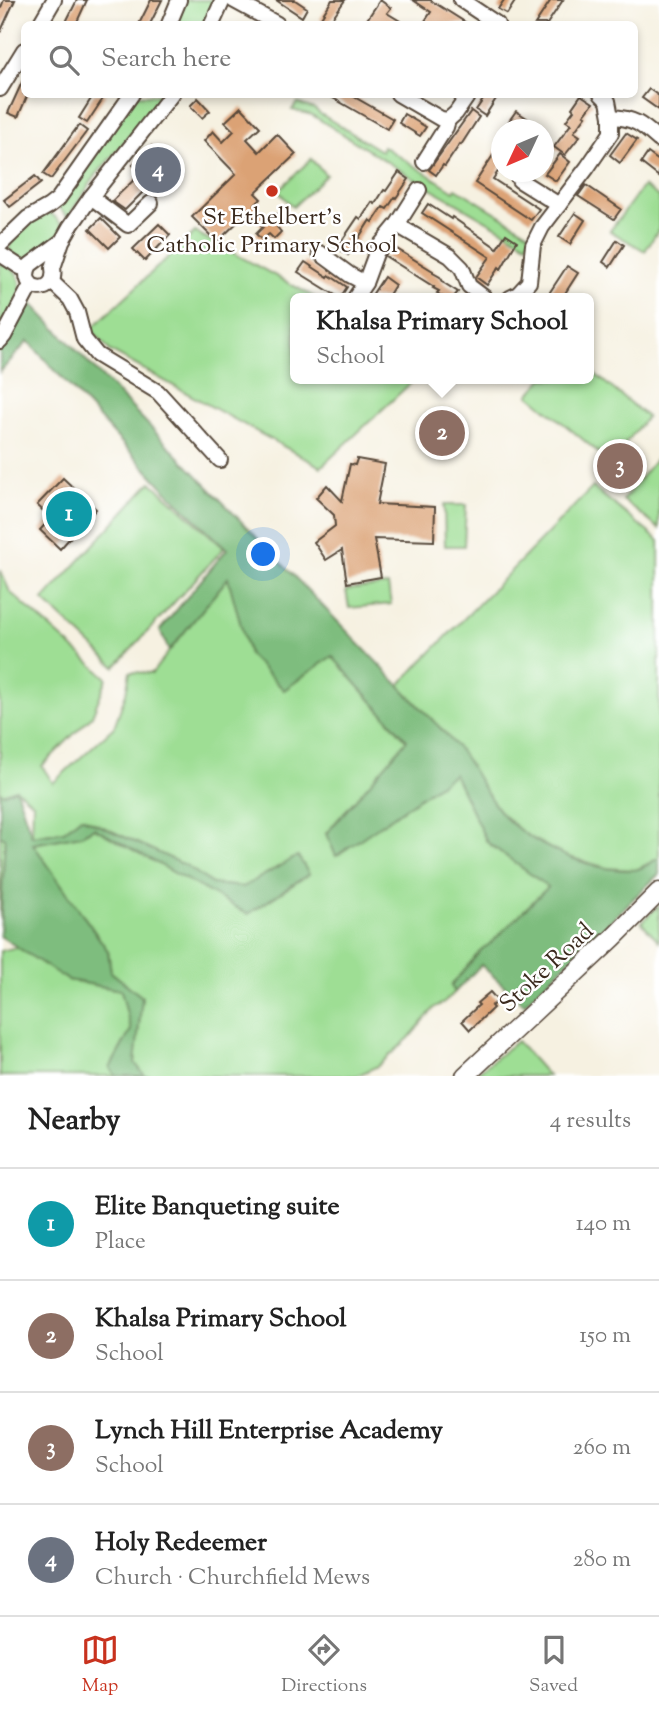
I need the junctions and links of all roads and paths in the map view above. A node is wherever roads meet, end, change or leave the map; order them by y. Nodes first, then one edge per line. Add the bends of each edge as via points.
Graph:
1 (54, 0) edge
2 (179, 0) edge
3 (223, 0) edge
4 (234, 0) edge
5 (461, 0) edge
6 (42, 21) edge
7 (170, 21) edge
8 (213, 21) edge
9 (272, 21) edge
10 (492, 21) edge
11 (21, 55) edge
12 (0, 89) edge
13 (129, 98) edge
14 (169, 98) edge
15 (405, 98) edge
16 (466, 98) edge
17 (605, 98) edge
18 (611, 117) junction
19 (448, 120) junction
20 (659, 140) edge
21 (424, 162) dead end
22 (522, 182) edge
23 (419, 190) dead end
24 (91, 197) junction
25 (151, 203) dead end
26 (559, 205) junction
27 (397, 225) junction
28 (62, 241) junction
29 (0, 244) edge
30 (320, 253) dead end
31 (0, 254) edge
32 (32, 264) junction
33 (52, 275) junction
34 (365, 283) junction
35 (31, 285) junction
36 (358, 293) edge
37 (478, 293) edge
38 (519, 293) edge
39 (0, 341) edge
40 (220, 460) dead end
41 (659, 892) edge
42 (465, 1076) edge

1 - 6 street
2 - 7 street
3 - 8 street
4 - 9 street
5 - 10 street
11 - 12 street
13 - 29 street via 58,199 27,218
14 - 24 street
15 - 19 street
16 - 19 street
17 - 18 street
18 - 20 street via 640,122
18 - 26 street via 611,133
19 - 21 street
22 - 26 street
23 - 27 street
24 - 25 street via 132,230
24 - 28 street
26 - 38 street via 533,245 528,282
27 - 34 street via 378,248
27 - 37 street via 450,256
28 - 32 street
28 - 33 street
30 - 34 street
31 - 32 street via 20,267
32 - 33 street via 47,262
32 - 35 street via 26,277
33 - 35 street via 45,287
33 - 40 street via 70,299 84,339 97,355 158,392
34 - 36 street
35 - 39 street
41 - 42 main road, Stoke Road

